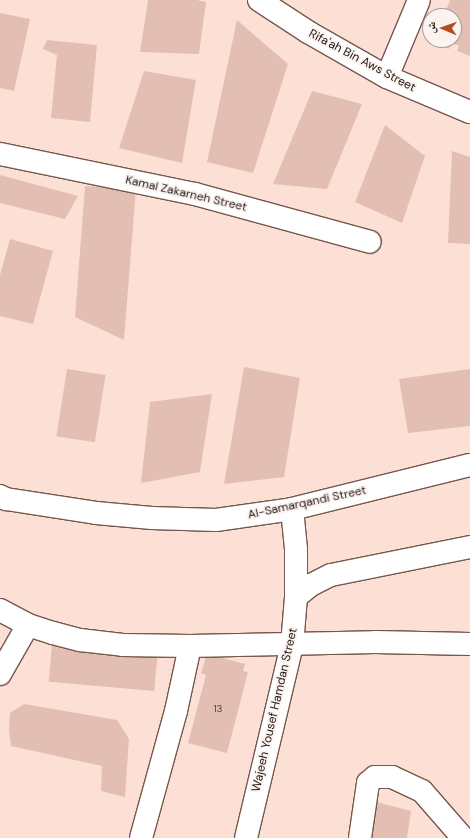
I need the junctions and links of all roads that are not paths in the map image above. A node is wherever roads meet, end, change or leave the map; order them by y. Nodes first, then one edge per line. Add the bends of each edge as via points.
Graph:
1 (259, 0) edge
2 (419, 0) edge
3 (387, 76) junction
4 (470, 112) edge
5 (0, 154) edge
6 (370, 242) dead end
7 (470, 465) edge
8 (0, 496) edge
9 (292, 509) junction
10 (470, 547) edge
11 (296, 597) junction
12 (0, 610) edge
13 (28, 625) junction
14 (470, 644) edge
15 (292, 645) junction
16 (190, 646) junction
17 (0, 674) edge
18 (140, 838) edge
19 (246, 838) edge
20 (360, 838) edge
21 (463, 838) edge

1 - 3 street, Rifa'ah Bin Aws Street via 308,32
2 - 3 street
3 - 4 street, Rifa'ah Bin Aws Street
5 - 6 street, Kamal Zakarneh Street via 195,194
7 - 9 street, Al-Samarqandi Street
8 - 9 street, Al-Samarqandi Street via 96,513 152,518 216,520
9 - 11 street, Wajeeh Yousef Hamdan Street via 296,549
10 - 11 street via 331,575 311,585
11 - 15 street, Wajeeh Yousef Hamdan Street
12 - 13 street
13 - 16 street via 80,640 123,645
13 - 17 street
14 - 15 street via 375,642
15 - 16 street
15 - 19 street, Wajeeh Yousef Hamdan Street
16 - 18 street via 176,711
20 - 21 street via 368,783 375,777 392,777 422,792

